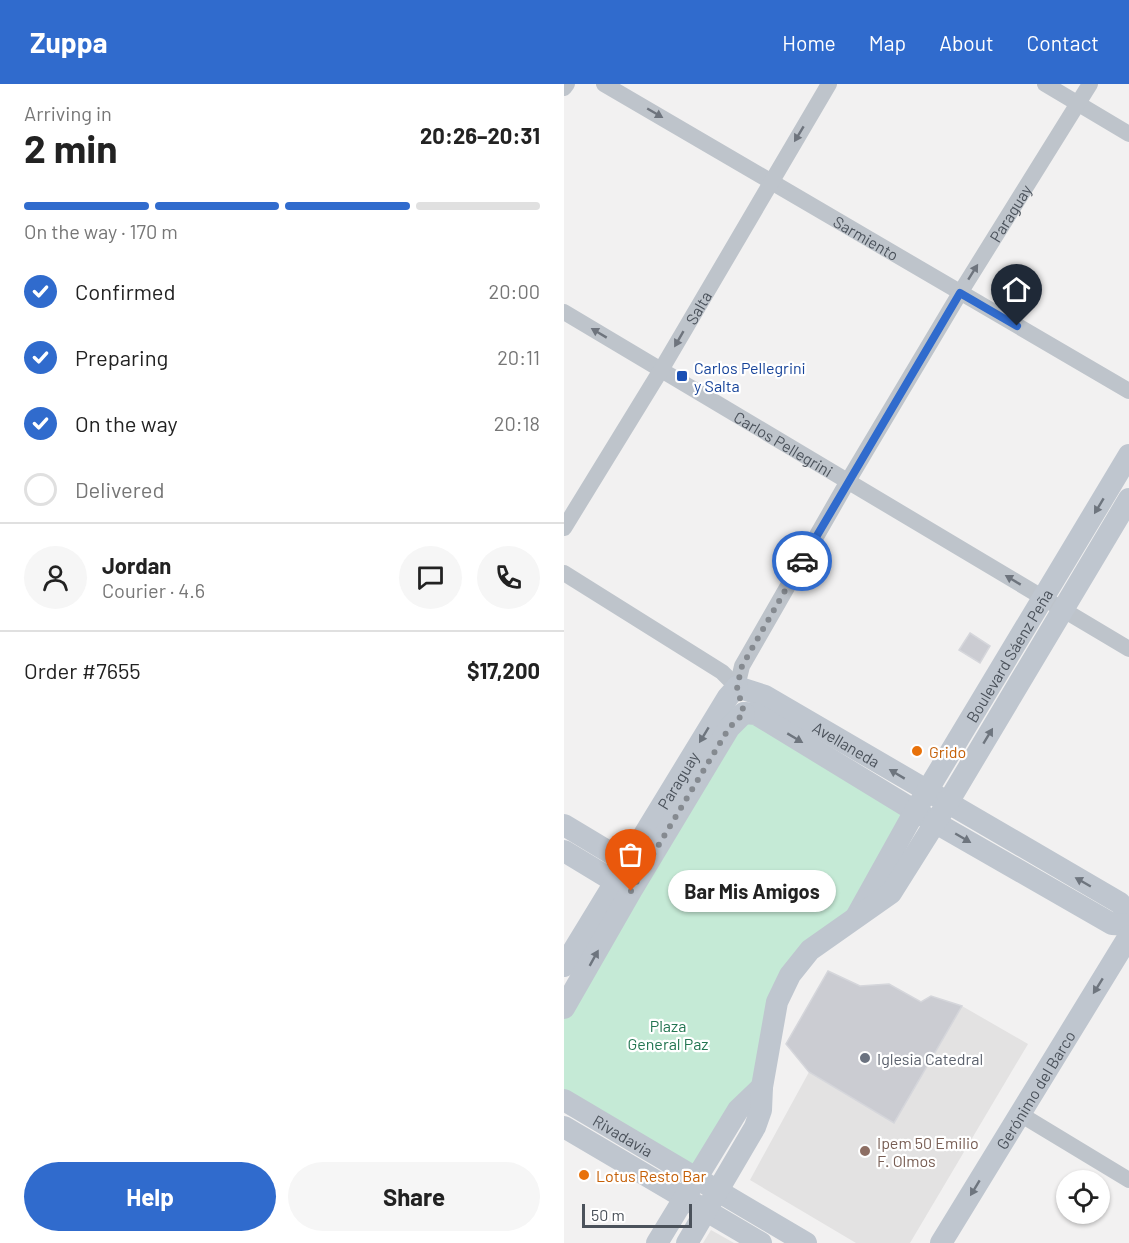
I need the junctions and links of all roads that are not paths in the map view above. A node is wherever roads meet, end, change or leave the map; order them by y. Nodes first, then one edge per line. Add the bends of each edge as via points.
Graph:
1 (567, 84) edge
2 (604, 84) edge
3 (829, 84) edge
4 (1045, 84) edge
5 (1090, 84) edge
6 (564, 88) edge
7 (1078, 104) junction
8 (1129, 134) edge
9 (771, 181) junction
10 (960, 293) junction
11 (564, 312) edge
12 (662, 370) junction
13 (1129, 391) edge
14 (1129, 455) edge
15 (848, 481) junction
16 (1129, 499) edge
17 (564, 528) edge
18 (564, 573) edge
19 (1044, 598) junction
20 (1063, 610) junction
21 (1129, 650) edge
22 (737, 687) junction
23 (744, 713) junction
24 (927, 792) junction
25 (915, 811) junction
26 (941, 814) junction
27 (564, 825) edge
28 (564, 851) edge
29 (629, 877) junction
30 (1129, 916) edge
31 (856, 918) junction
32 (1129, 926) edge
33 (1129, 936) edge
34 (564, 966) edge
35 (564, 1008) edge
36 (762, 1087) junction
37 (564, 1100) edge
38 (1020, 1114) junction
39 (564, 1127) edge
40 (697, 1179) junction
41 (1129, 1180) edge
42 (719, 1191) junction
43 (684, 1197) junction
44 (706, 1211) junction
45 (657, 1243) edge
46 (687, 1243) edge
47 (761, 1243) edge
48 (806, 1243) edge
49 (941, 1243) edge

1 - 6 street
2 -> 9 street, Sarmiento
3 -> 9 street, Salta
4 - 7 street
5 - 7 street, Paraguay
7 - 8 street
10 -> 7 street, Paraguay
9 - 10 street, Sarmiento
9 -> 12 street, Salta
10 - 13 street, Sarmiento
10 - 15 street, Paraguay
12 -> 11 street, Carlos Pellegrini
12 - 15 street, Carlos Pellegrini
12 - 17 street, Salta
14 -> 19 main road, Boulevard Sáenz Peña
19 -> 15 street, Carlos Pellegrini
15 - 22 street, Paraguay via 742,666
16 - 20 main road, Boulevard Sáenz Peña
18 - 22 street, Avellaneda via 722,672
19 - 20 street, Carlos Pellegrini
19 - 24 main road, Boulevard Sáenz Peña
20 - 21 street, Carlos Pellegrini
26 -> 20 main road, Boulevard Sáenz Peña
22 - 23 main road
24 -> 22 main road, Avellaneda via 765,696
22 -> 29 main road, Paraguay
23 -> 25 main road, Avellaneda via 756,714
23 - 29 main road, Paraguay via 729,728
24 - 25 main road, Boulevard Sáenz Peña
24 - 26 main road, Avellaneda
25 - 26 main road, Avellaneda
25 - 31 main road, Boulevard Sáenz Peña
30 -> 26 main road, Avellaneda via 1120,903
26 - 31 main road, Boulevard Sáenz Peña via 891,893
26 -> 32 main road, Avellaneda via 1112,924
27 - 29 main road
28 - 29 main road
29 - 34 main road, Paraguay
35 -> 29 main road, Paraguay
31 - 36 main road, Boulevard Sáenz Peña via 810,950 790,975 777,1002
33 -> 38 main road, Gerónimo del Barco
36 - 40 main road via 738,1110
36 - 42 main road, Boulevard Sáenz Peña via 761,1110 754,1127
37 - 40 main road, Rivadavia
38 - 41 street
38 -> 49 main road, Gerónimo del Barco
39 - 43 main road, Rivadavia
40 - 42 main road, Rivadavia
40 - 43 main road
42 - 44 main road, Boulevard Sáenz Peña
42 - 48 main road, Rivadavia
43 - 44 main road, Rivadavia
43 - 45 main road
44 - 46 main road, Boulevard Sáenz Peña
44 - 47 main road, Rivadavia

